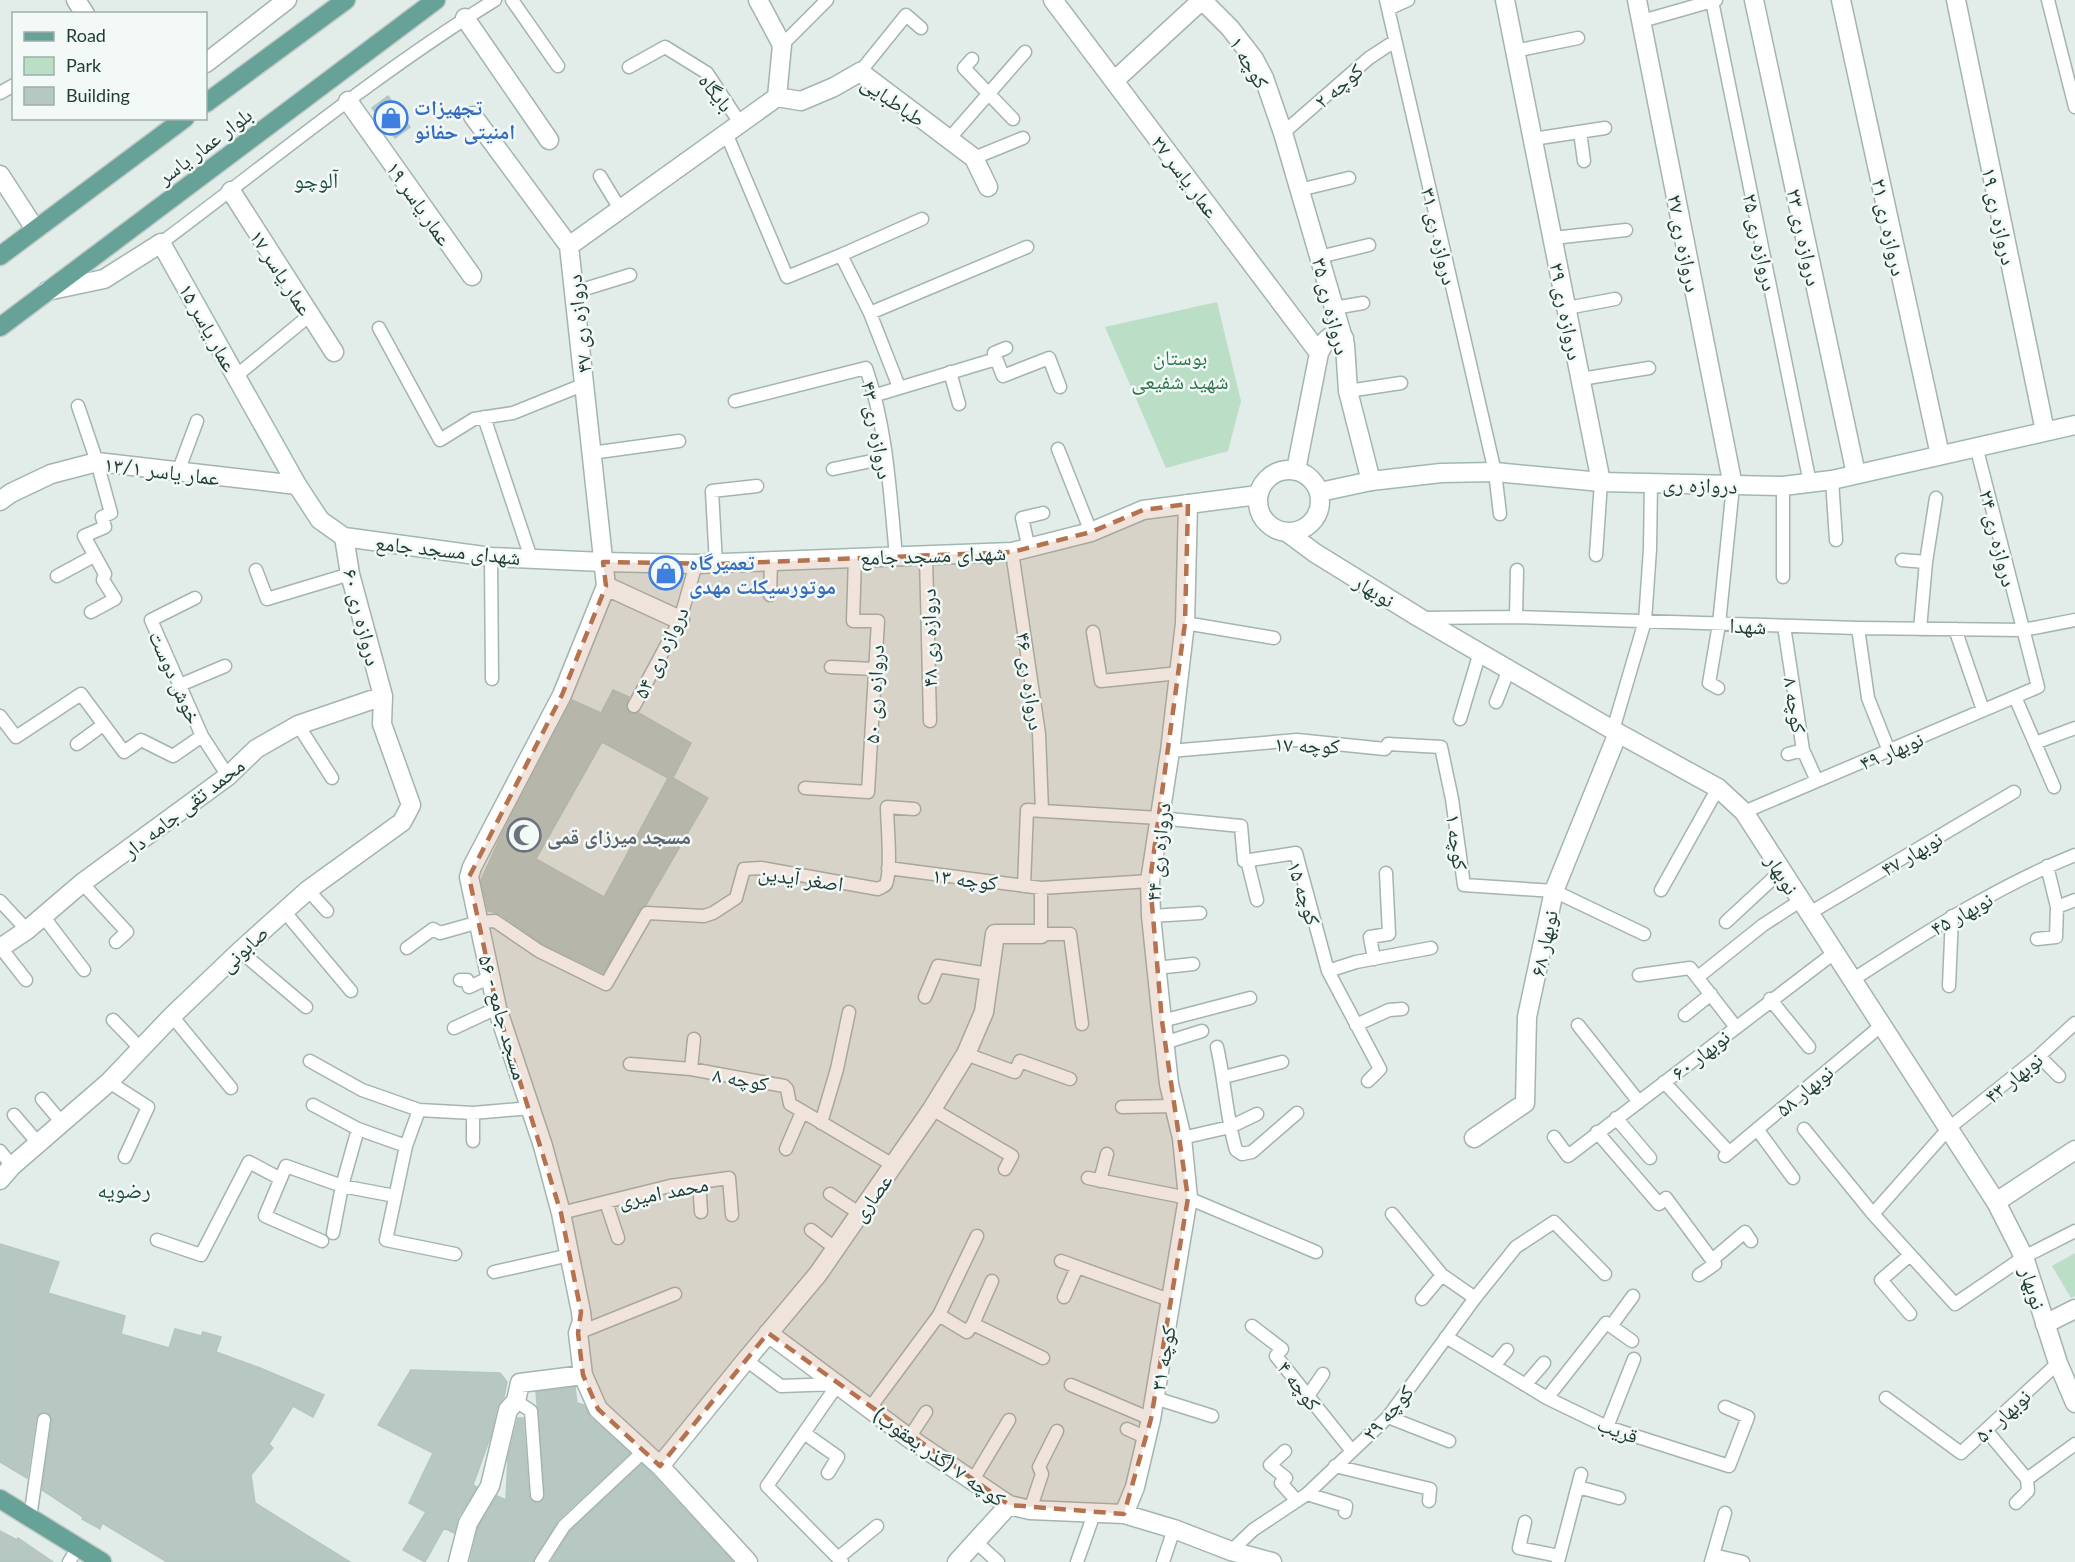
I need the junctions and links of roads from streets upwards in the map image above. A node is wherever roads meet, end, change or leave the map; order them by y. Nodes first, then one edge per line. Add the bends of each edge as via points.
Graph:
1 (287, 0) edge
2 (346, 0) edge
3 (436, 0) edge
4 (758, 0) edge
5 (1053, 0) edge
6 (1202, 0) edge
7 (1505, 0) edge
8 (1637, 0) edge
9 (1754, 0) edge
10 (1841, 0) edge
11 (1956, 0) edge
12 (465, 18) road end
13 (207, 62) edge
14 (1114, 81) junction
15 (777, 97) junction
16 (348, 101) road end
17 (207, 102) edge
18 (473, 116) dead end
19 (182, 120) edge
20 (1282, 133) joint
21 (549, 140) dead end
22 (0, 175) edge
23 (988, 187) dead end
24 (231, 191) road end
25 (35, 229) junction
26 (569, 246) junction
27 (0, 256) edge
28 (472, 276) dead end
29 (47, 291) junction
30 (0, 327) edge
31 (1344, 338) junction
32 (334, 352) dead end
33 (1319, 352) junction
34 (2075, 425) edge
35 (2045, 431) junction
36 (1940, 455) junction
37 (1296, 470) junction
38 (1856, 474) junction
39 (1371, 482) junction
40 (1601, 482) junction
41 (297, 485) junction
42 (1733, 486) junction
43 (1320, 492) junction
44 (1258, 495) junction
45 (0, 501) edge
46 (1188, 504) junction
47 (320, 520) joint
48 (1288, 533) junction
49 (344, 537) junction
50 (603, 562) junction
51 (606, 586) junction
52 (680, 620) road end
53 (383, 696) junction
54 (1616, 732) junction
55 (1041, 934) road end
56 (1, 948) edge
57 (1474, 1138) dead end
58 (2075, 1150) edge
59 (0, 1180) edge
60 (1188, 1198) joint
61 (1996, 1202) junction
62 (2075, 1309) edge
63 (2045, 1324) junction
64 (768, 1333) junction
65 (583, 1375) junction
66 (2075, 1403) edge
67 (660, 1466) junction
68 (0, 1499) edge
69 (1009, 1505) junction
70 (1124, 1514) junction
71 (74, 1555) edge
72 (102, 1562) edge
73 (458, 1562) edge
74 (748, 1562) edge
75 (957, 1562) edge
76 (1272, 1562) edge

1 - 13 street
2 - 17 main road, بلوار عمار یاسر
3 - 29 main road, بلوار عمار یاسر
4 - 15 street via 782,45
5 - 14 street, عمار یاسر ۲۷
6 - 14 street
6 - 20 street, کوچه ۱ via 1254,59
7 - 40 street, دروازه ری ۲۹
8 - 42 street, دروازه ری ۲۷
9 - 38 street, دروازه ری ۲۳
10 - 36 street, دروازه ری ۲۱
11 - 35 street, دروازه ری ۱۹
12 - 21 street
14 - 33 street, عمار یاسر ۲۷
15 - 23 street, طباطبایی via 801,101 860,72 974,158
15 - 26 street
16 - 28 street, عمار یاسر ۱۹
18 - 26 street, دروازه ری ۴۷
19 - 25 main road, بلوار عمار یاسر
20 - 31 street, دروازه ری ۳۵
22 - 25 street
24 - 32 street, عمار یاسر ۱۷
25 - 27 main road, بلوار عمار یاسر
26 - 50 street, دروازه ری ۴۷
29 - 30 main road, بلوار عمار یاسر
29 - 41 street, عمار یاسر ۱۵ via 104,279 161,243
31 - 33 street via 1329,337
31 - 39 street, دروازه ری ۳۵ via 1348,391
33 - 37 street
34 - 35 street, دروازه ری
35 - 36 street, دروازه ری
36 - 38 street, دروازه ری
37 - 43 street via 1315,482
37 - 44 street via 1271,475 1262,483
38 - 42 street, دروازه ری via 1783,486
39 - 40 street, دروازه ری via 1441,473 1495,472
39 - 43 street, دروازه ری
40 - 42 street, دروازه ری
41 - 45 street, عمار یاسر ۱۳/۱ via 97,462 51,474
41 - 47 street, عمار یاسر ۱۵
43 - 48 street via 1320,507 1314,521 1303,530
44 - 46 street, شهدای مسجد جامع
44 - 48 street via 1258,509 1264,521 1275,530
46 - 50 street, شهدای مسجد جامع via 1143,510 1091,532 1021,550 716,564
46 - 60 street, دروازه ری ۴۴ via 1185,622 1150,881 1164,1043 1182,1138
47 - 49 street, شهدای مسجد جامع
48 - 54 street, نوبهار via 1420,618
49 - 50 street, شهدای مسجد جامع via 491,557
49 - 53 street, دروازه ری ۶۰
50 - 51 street, ۵۶ - مسجد جامع
51 - 52 street
51 - 65 street, ۵۶ - مسجد جامع via 562,695 469,877 497,1008 561,1213 581,1312 578,1333
53 - 56 street, محمد تقی جامه دار via 298,725 256,749 228,777 82,883
53 - 59 street, صابونی via 382,724 411,805 402,822 284,910 109,1082
54 - 57 street, نوبهار ۶۸ via 1554,891 1527,1017 1525,1103
54 - 61 street, نوبهار via 1718,788 1744,812
55 - 64 street, عصاری via 995,934 984,1012 966,1054 818,1274
58 - 61 street
60 - 70 street, کوچه ۳۱ via 1151,1419 1135,1487
61 - 63 street, نوبهار via 2024,1257
62 - 63 street
63 - 66 street, نوبهار
64 - 67 street, عصاری
64 - 69 street, کوچه ۷ (گذر یعقوب) via 909,1438
65 - 67 street, ۵۶ - مسجد جامع via 598,1408
65 - 73 street via 520,1383 516,1401 508,1410 490,1486 468,1523
67 - 74 street, ۵۶ - مسجد جامع
68 - 71 main road
69 - 70 street, کوچه ۷ (گذر یعقوب) via 1030,1510
69 - 75 street
70 - 76 street, کوچه ۷ (گذر یعقوب)
71 - 72 main road

